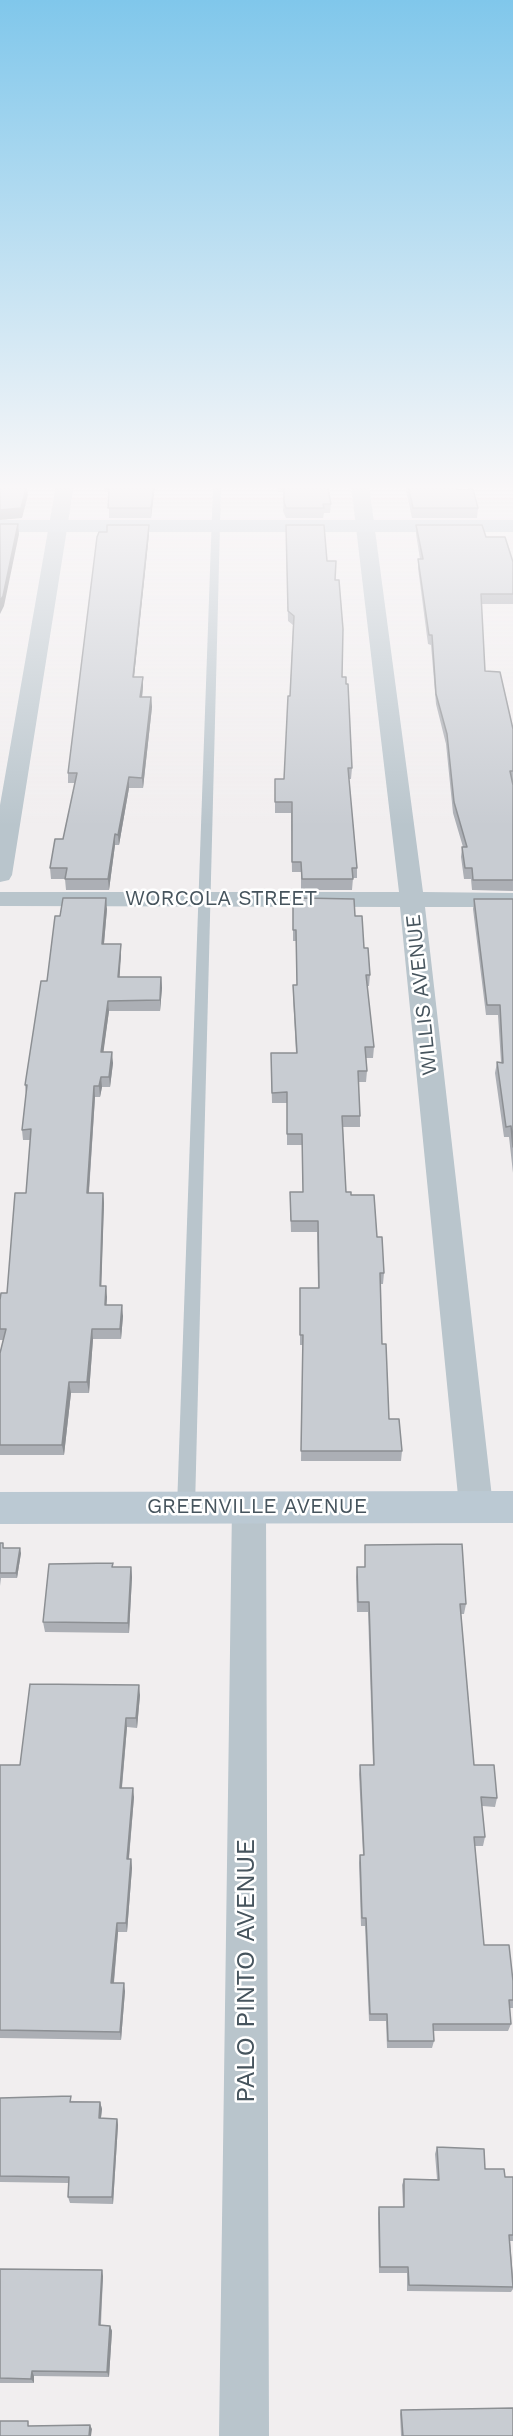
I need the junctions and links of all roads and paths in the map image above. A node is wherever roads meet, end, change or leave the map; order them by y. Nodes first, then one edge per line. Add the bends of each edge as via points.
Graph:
1 (46, 599) edge
2 (214, 599) edge
3 (373, 599) edge
4 (0, 875) edge
5 (0, 899) edge
6 (205, 899) junction
7 (412, 899) junction
8 (513, 900) edge
9 (476, 1506) junction
10 (186, 1507) junction
11 (249, 1507) junction
12 (513, 1507) edge
13 (0, 1508) edge
14 (244, 2436) edge

1 - 4 street
2 - 6 lane
3 - 7 street, WILLIS AVENUE
5 - 6 street, WORCOLA STREET
6 - 7 street, WORCOLA STREET
6 - 10 lane
7 - 8 street, WORCOLA STREET
7 - 9 street, WILLIS AVENUE
9 - 11 street, GREENVILLE AVENUE
9 - 12 street, GREENVILLE AVENUE
10 - 11 street, GREENVILLE AVENUE
10 - 13 street, GREENVILLE AVENUE
11 - 14 street, PALO PINTO AVENUE

